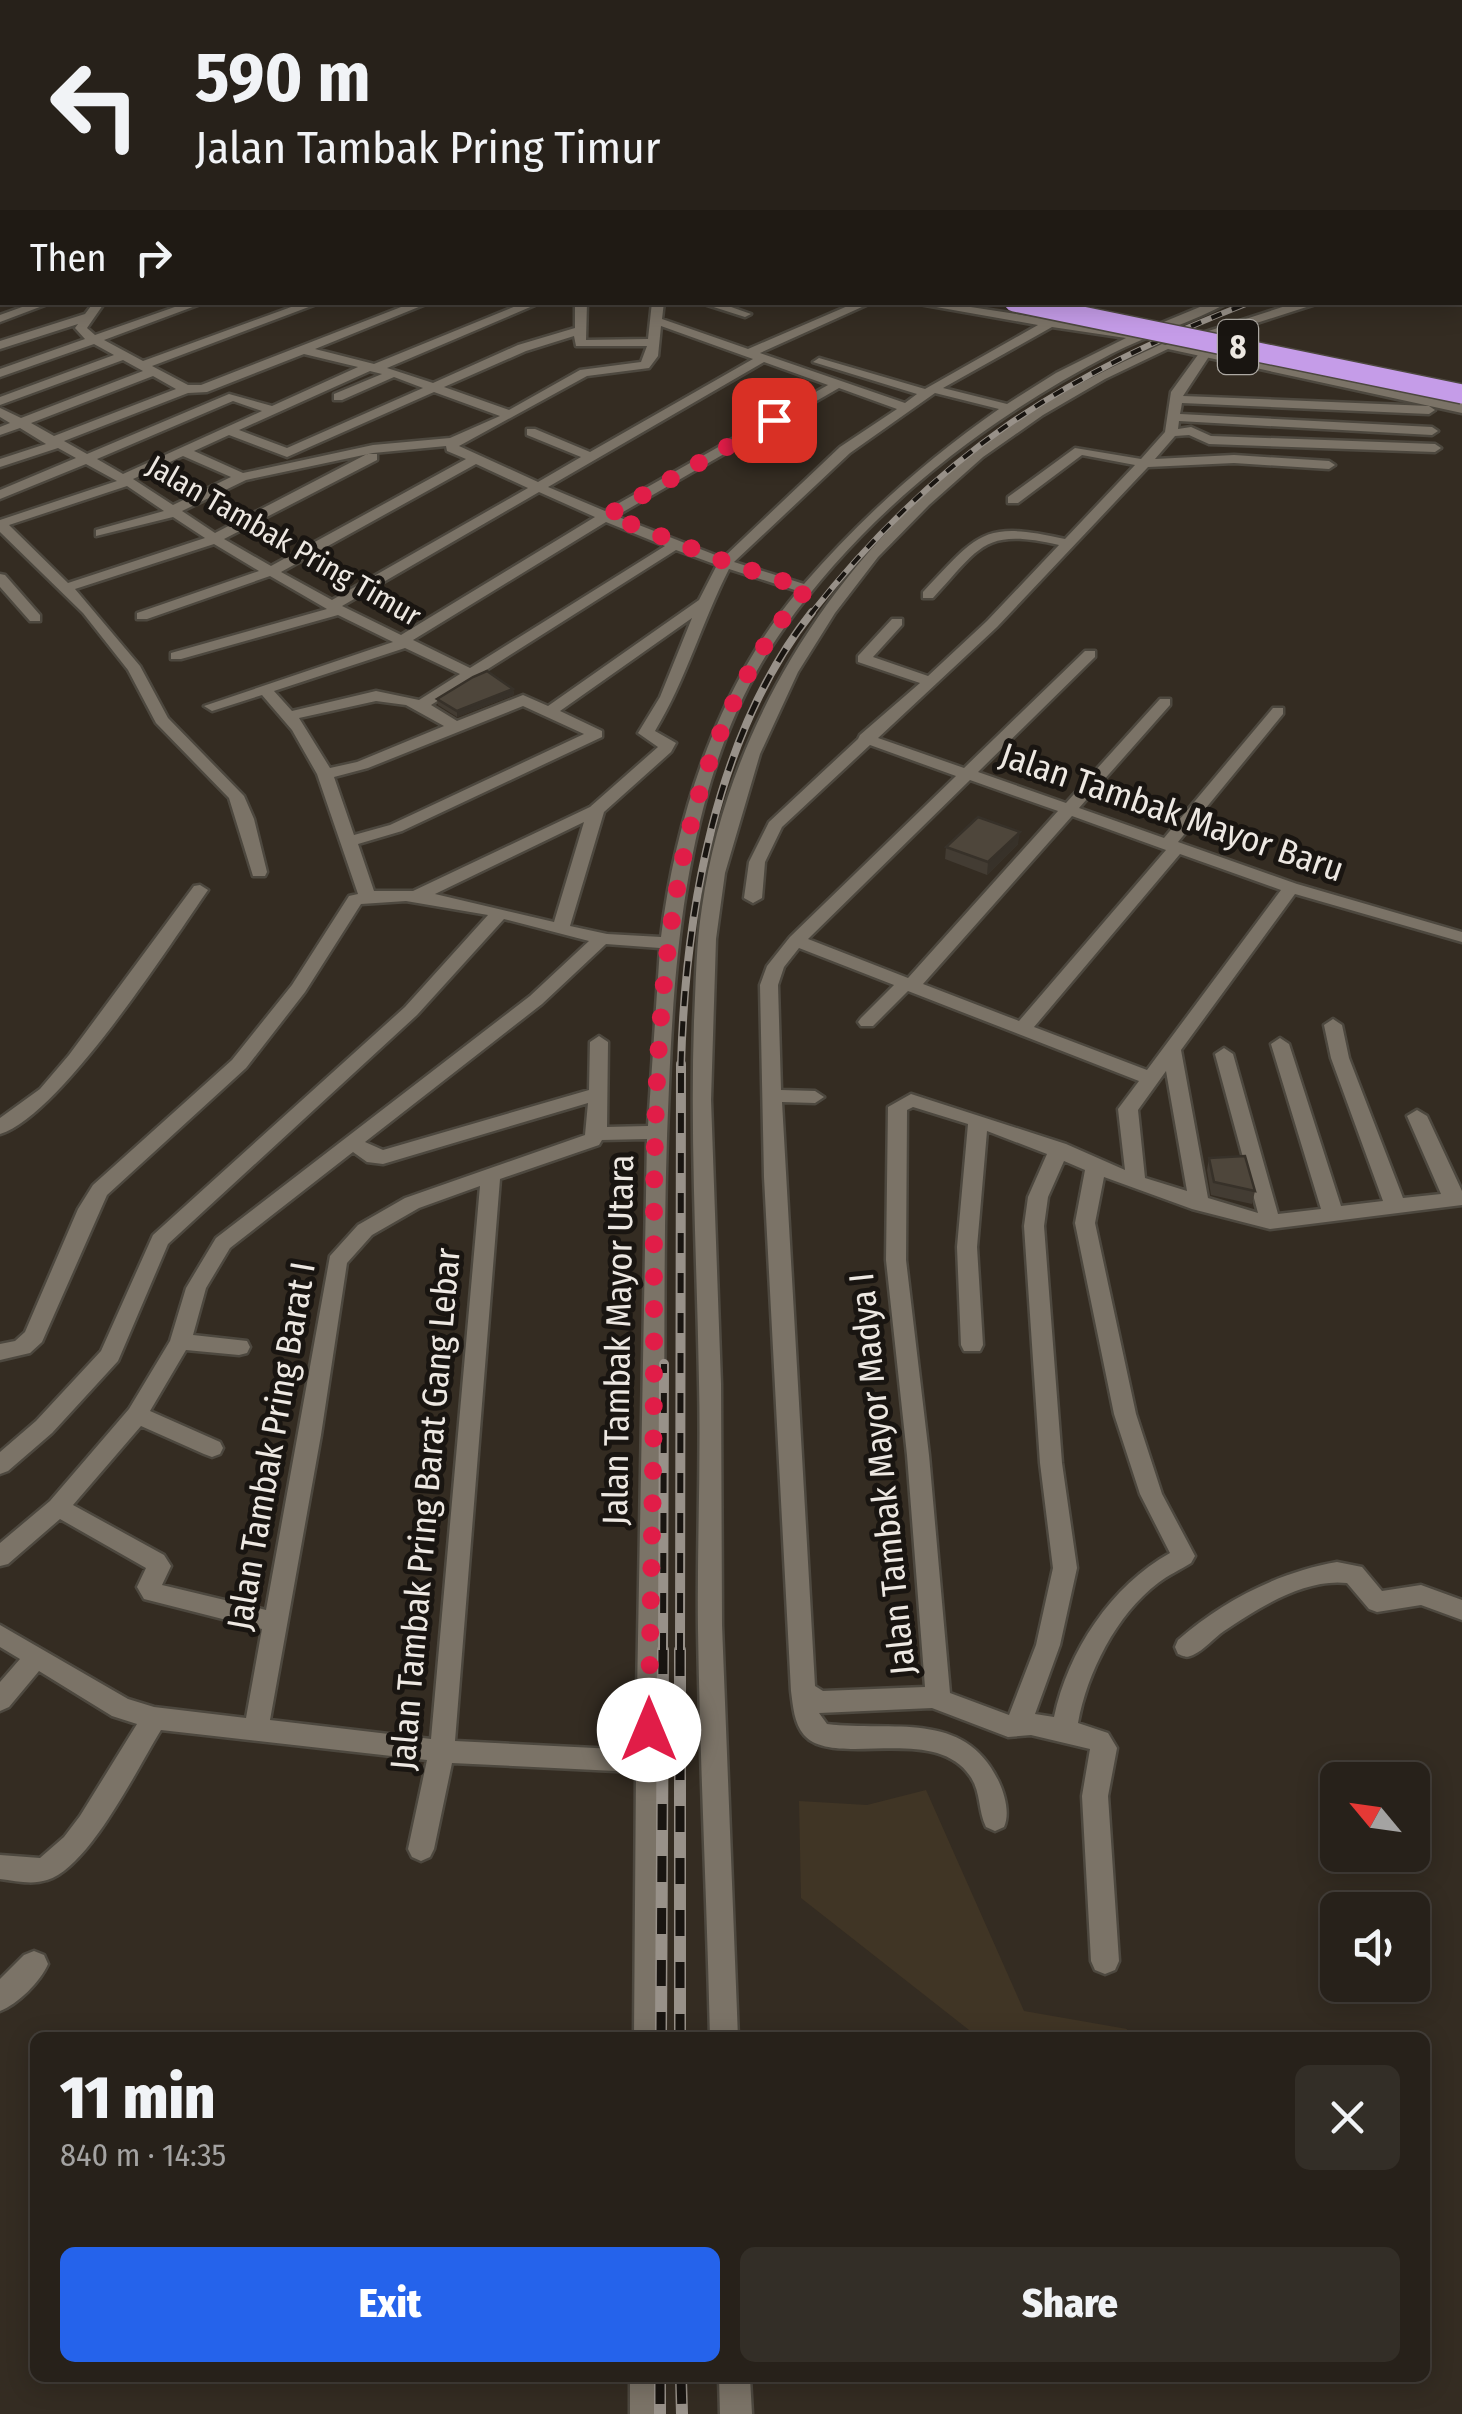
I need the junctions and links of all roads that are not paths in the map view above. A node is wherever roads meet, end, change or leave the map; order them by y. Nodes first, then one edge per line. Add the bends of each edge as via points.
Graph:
1 (40, 305) edge
2 (98, 305) edge
3 (192, 305) edge
4 (308, 305) edge
5 (418, 305) edge
6 (529, 305) edge
7 (581, 305) edge
8 (657, 305) edge
9 (714, 305) edge
10 (862, 305) edge
11 (956, 305) edge
12 (1029, 305) edge
13 (1216, 305) edge
14 (1305, 305) edge
15 (1056, 312) edge
16 (745, 314) dead end
17 (88, 317) junction
18 (0, 320) edge
19 (654, 320) junction
20 (1134, 336) junction
21 (92, 340) junction
22 (652, 342) junction
23 (580, 344) junction
24 (0, 345) edge
25 (1166, 348) junction
26 (300, 349) junction
27 (756, 355) junction
28 (123, 356) junction
29 (1204, 356) junction
30 (818, 362) dead end
31 (149, 368) junction
32 (371, 368) junction
33 (0, 372) edge
34 (394, 373) junction
35 (838, 384) junction
36 (1462, 385) edge
37 (437, 386) junction
38 (186, 388) junction
39 (929, 391) junction
40 (1462, 394) edge
41 (338, 397) dead end
42 (1176, 399) junction
43 (0, 400) edge
44 (1431, 406) junction
45 (904, 407) junction
46 (1006, 407) junction
47 (1462, 408) edge
48 (274, 411) junction
49 (0, 412) edge
50 (510, 415) junction
51 (1173, 417) junction
52 (20, 424) junction
53 (0, 431) edge
54 (230, 431) junction
55 (1432, 431) junction
56 (530, 432) dead end
57 (1171, 433) junction
58 (454, 442) junction
59 (53, 444) junction
60 (392, 446) junction
61 (183, 452) junction
62 (593, 458) junction
63 (476, 459) junction
64 (86, 461) junction
65 (0, 463) edge
66 (1144, 464) junction
67 (1329, 465) dead end
68 (242, 477) junction
69 (124, 481) junction
70 (539, 488) junction
71 (0, 496) edge
72 (1013, 500) dead end
73 (174, 511) junction
74 (608, 515) junction
75 (0, 524) edge
76 (101, 534) dead end
77 (216, 538) junction
78 (1066, 543) junction
79 (678, 544) junction
80 (726, 562) junction
81 (272, 571) junction
82 (0, 578) edge
83 (65, 588) junction
84 (807, 589) junction
85 (928, 595) dead end
86 (705, 602) junction
87 (336, 608) junction
88 (142, 616) dead end
89 (35, 618) dead end
90 (897, 622) dead end
91 (403, 642) junction
92 (1090, 654) dead end
93 (176, 656) dead end
94 (474, 676) junction
95 (929, 680) junction
96 (265, 690) junction
97 (1165, 702) dead end
98 (423, 704) junction
99 (212, 706) dead end
100 (1278, 710) dead end
101 (551, 711) junction
102 (290, 716) junction
103 (456, 727) junction
104 (865, 738) junction
105 (325, 774) junction
106 (968, 774) junction
107 (596, 810) junction
108 (1069, 810) junction
109 (347, 842) junction
110 (1172, 845) junction
111 (259, 872) dead end
112 (1291, 888) junction
113 (200, 890) dead end
114 (367, 896) junction
115 (413, 898) junction
116 (752, 898) dead end
117 (500, 913) junction
118 (560, 928) junction
119 (1462, 936) edge
120 (602, 939) junction
121 (796, 941) junction
122 (668, 943) junction
123 (908, 985) junction
124 (867, 1022) dead end
125 (1333, 1026) dead end
126 (1021, 1030) junction
127 (599, 1042) dead end
128 (1280, 1044) dead end
129 (1172, 1051) junction
130 (1224, 1054) dead end
131 (1148, 1078) junction
132 (598, 1094) junction
133 (772, 1096) junction
134 (814, 1097) dead end
135 (1417, 1116) dead end
136 (978, 1120) junction
137 (0, 1128) edge
138 (655, 1132) junction
139 (597, 1134) junction
140 (352, 1143) junction
141 (1058, 1149) junction
142 (1096, 1165) junction
143 (490, 1174) junction
144 (1136, 1182) junction
145 (1458, 1198) edge
146 (1199, 1204) junction
147 (1395, 1205) junction
148 (1333, 1214) junction
149 (1270, 1222) junction
150 (180, 1342) junction
151 (972, 1345) dead end
152 (239, 1347) dead end
153 (0, 1352) edge
154 (137, 1414) junction
155 (212, 1448) dead end
156 (0, 1465) edge
157 (58, 1507) junction
158 (0, 1556) edge
159 (1462, 1610) edge
160 (275, 1622) junction
161 (0, 1635) edge
162 (1187, 1648) dead end
163 (35, 1659) junction
164 (804, 1691) junction
165 (933, 1697) junction
166 (0, 1700) edge
167 (154, 1718) junction
168 (1065, 1719) junction
169 (1018, 1725) junction
170 (256, 1729) junction
171 (442, 1752) junction
172 (649, 1762) junction
173 (995, 1819) dead end
174 (421, 1849) dead end
175 (0, 1867) edge
176 (1105, 1962) dead end
177 (34, 1964) dead end
178 (0, 1998) edge
179 (648, 2032) edge
180 (724, 2032) edge
181 (646, 2382) edge
182 (735, 2382) edge
183 (646, 2414) edge
184 (736, 2414) edge

1 - 18 street
2 - 17 street
3 - 21 street
4 - 31 street
5 - 26 street
6 - 32 street
7 - 23 street
8 - 19 street
9 - 16 street
10 - 27 street
11 - 15 street
12 - 40 highway, 8, bridge
13 - 20 street, Jalan Tambak Mayor Utara
14 - 25 main road
15 - 20 street
15 - 36 highway, 8
15 - 39 street
17 - 21 street via 81,328
17 - 24 street
19 - 22 street
19 - 27 street
20 - 46 street, Jalan Tambak Mayor Utara
21 - 28 street
21 - 33 street
22 - 23 street
22 - 50 street via 644,365 584,373
23 - 37 street via 522,348
25 - 29 main road
25 - 180 street via 1035,414 981,453 888,539 806,645 759,737 734,808 706,956 700,1076
26 - 32 street
26 - 38 street via 203,388
27 - 35 street
27 - 62 street
28 - 31 street
28 - 43 street
29 - 42 street
29 - 44 main road
30 - 39 street
31 - 38 street
31 - 52 street
32 - 34 street
32 - 48 street
34 - 37 street
34 - 41 street
35 - 45 street
35 - 74 street
37 - 50 street
37 - 54 street via 287,453
38 - 59 street
39 - 45 street
39 - 46 street
42 - 44 street
42 - 51 street
44 - 47 main road
44 - 55 street
45 - 80 street via 845,450
46 - 84 street, Jalan Tambak Mayor Utara via 899,490
48 - 54 street
48 - 64 street via 234,397
49 - 52 street, Jalan Tambak Pring Timur
50 - 58 street
51 - 55 street
51 - 57 street
52 - 53 street
52 - 59 street, Jalan Tambak Pring Timur
54 - 61 street
55 - 57 street via 1436,455
56 - 62 street
57 - 66 street
58 - 60 street
58 - 63 street via 452,448
59 - 64 street, Jalan Tambak Pring Timur
59 - 65 street
60 - 68 street
60 - 77 street
61 - 68 street
61 - 69 street
62 - 70 street
63 - 70 street
63 - 81 street
64 - 69 street, Jalan Tambak Pring Timur
64 - 71 street
66 - 67 street via 1234,459
66 - 72 street via 1080,451
66 - 78 street
68 - 73 street
69 - 73 street, Jalan Tambak Pring Timur
69 - 75 street
70 - 74 street
70 - 87 street
73 - 76 street
73 - 77 street, Jalan Tambak Pring Timur
74 - 79 street
74 - 91 street
75 - 83 street
77 - 81 street, Jalan Tambak Pring Timur
77 - 83 street
78 - 85 street via 994,532
78 - 95 street
79 - 80 street
79 - 94 street
80 - 84 street
80 - 86 street
81 - 87 street, Jalan Tambak Pring Timur
81 - 88 street
82 - 89 street
83 - 111 street via 128,658 161,720 236,796
84 - 122 street, Jalan Tambak Mayor Utara via 761,652 709,766
86 - 101 street
86 - 107 street via 668,697 646,733 667,746
87 - 91 street, Jalan Tambak Pring Timur
87 - 93 street
90 - 95 street via 863,659
91 - 94 street, Jalan Tambak Pring Timur
91 - 96 street
92 - 106 street
94 - 98 street
95 - 104 street
96 - 99 street
96 - 102 street
97 - 108 street
98 - 102 street via 384,694
98 - 103 street
100 - 110 street
101 - 103 street via 514,703
101 - 109 street via 596,732 396,828
102 - 105 street
103 - 105 street
104 - 106 street, Jalan Tambak Mayor Baru
104 - 116 street via 768,835
105 - 109 street
106 - 108 street, Jalan Tambak Mayor Baru
106 - 121 street
107 - 115 street
107 - 118 street
108 - 110 street, Jalan Tambak Mayor Baru
108 - 123 street
109 - 114 street
110 - 112 street, Jalan Tambak Mayor Baru
110 - 126 street
112 - 119 street, Jalan Tambak Mayor Baru
112 - 129 street
113 - 137 street via 48,1094
114 - 115 street
114 - 153 street via 349,904 299,988 239,1064 100,1190 34,1336
115 - 117 street
117 - 118 street
117 - 156 street via 411,1011 160,1240 110,1356
118 - 120 street
120 - 122 street
120 - 140 street via 536,1000
121 - 123 street
121 - 133 street via 769,985
122 - 138 street, Jalan Tambak Mayor Utara
123 - 124 street
123 - 126 street
125 - 147 street
126 - 131 street
127 - 132 street
128 - 148 street
129 - 131 street
129 - 146 street
130 - 149 street
131 - 144 street via 1128,1109
132 - 139 street
132 - 140 street via 383,1158
133 - 134 street
133 - 164 street
135 - 145 street
136 - 141 street
136 - 151 street via 967,1247
136 - 165 street, Jalan Tambak Mayor Madya I via 911,1100 898,1107 896,1260 939,1680
138 - 139 street
138 - 172 street, Jalan Tambak Mayor Utara
139 - 143 street, Jalan Tambak Pring Barat I
140 - 150 street via 224,1243 196,1288
141 - 142 street
141 - 169 street via 1034,1226 1065,1568 1048,1645
142 - 144 street
142 - 168 street via 1085,1223 1124,1414 1151,1494 1183,1556 1146,1578 1122,1606 1083,1667
143 - 160 street, Jalan Tambak Pring Barat I via 382,1218 336,1261
143 - 171 street, Jalan Tambak Pring Barat Gang Lebar
144 - 146 street
145 - 147 street
146 - 149 street
147 - 148 street
148 - 149 street
150 - 152 street
150 - 154 street
154 - 155 street
154 - 157 street
157 - 158 street
157 - 160 street via 156,1562 152,1592
159 - 162 street via 1421,1595 1377,1602 1354,1574 1338,1572 1271,1593 1219,1619
160 - 170 street, Jalan Tambak Pring Barat I
161 - 163 street
163 - 166 street
163 - 167 street via 121,1708
164 - 165 street, Jalan Tambak Mayor Madya I via 819,1702
164 - 173 street via 808,1720 818,1732 944,1741 960,1750 990,1782
165 - 169 street
167 - 170 street
167 - 175 street via 107,1798 51,1867
168 - 169 street
168 - 176 street via 1104,1748 1095,1796
170 - 171 street
171 - 172 street
171 - 174 street, Jalan Tambak Pring Barat Gang Lebar
172 - 179 street, Jalan Tambak Mayor Utara
177 - 178 street
181 - 183 street
182 - 184 street

